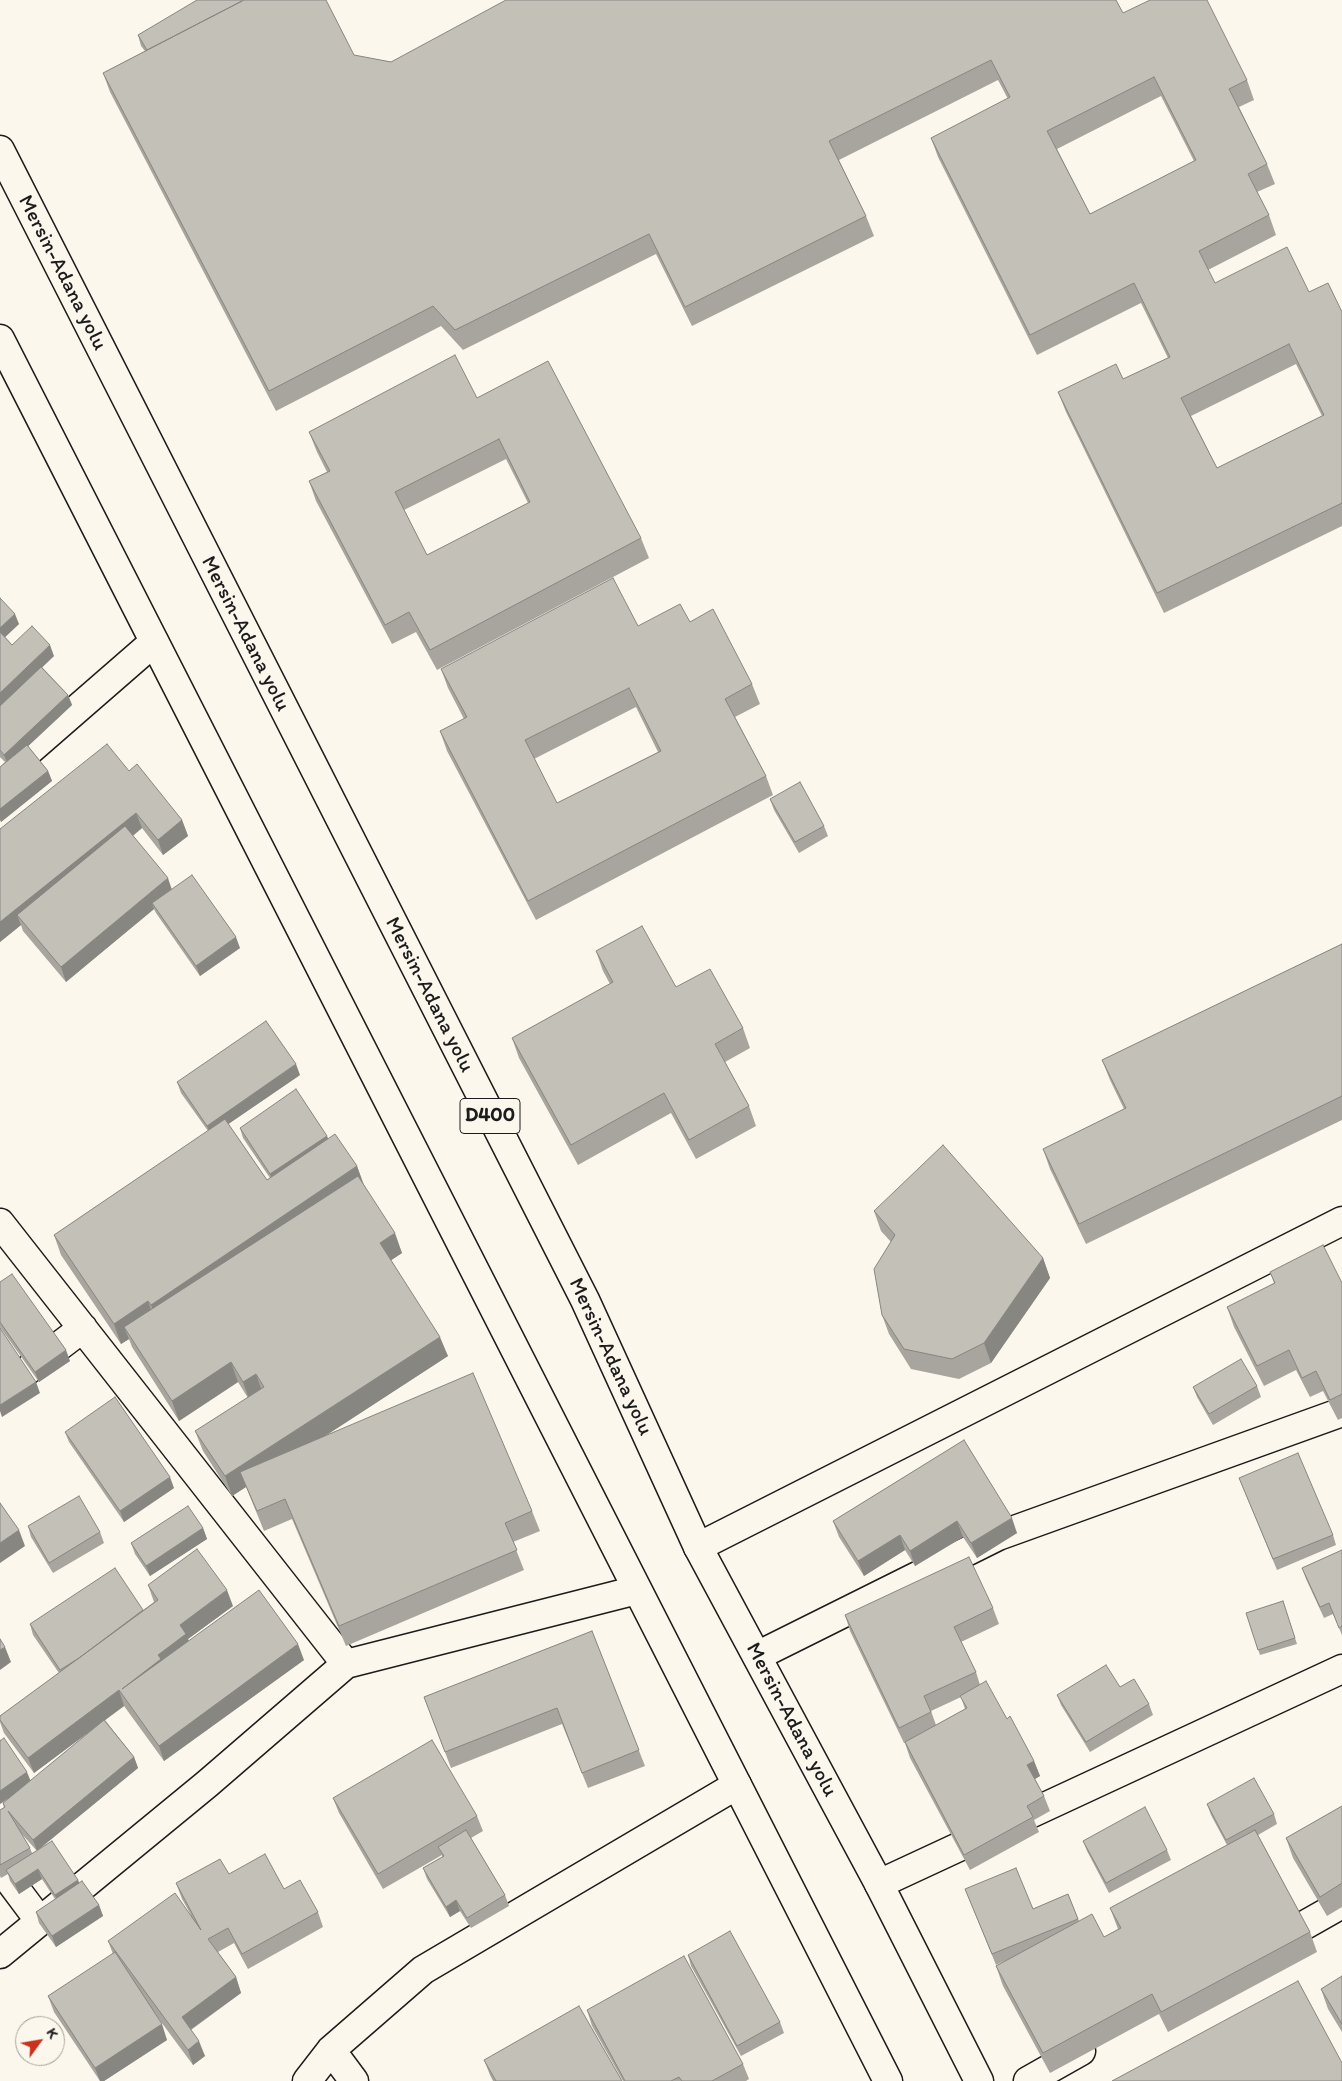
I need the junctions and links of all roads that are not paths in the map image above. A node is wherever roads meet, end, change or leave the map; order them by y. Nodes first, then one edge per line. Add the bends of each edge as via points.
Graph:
1 (0, 150) edge
2 (0, 339) edge
3 (154, 642) junction
4 (0, 776) edge
5 (1342, 1221) edge
6 (0, 1223) edge
7 (83, 1328) junction
8 (0, 1391) edge
9 (1342, 1412) edge
10 (698, 1547) junction
11 (637, 1590) junction
12 (757, 1656) junction
13 (346, 1664) junction
14 (1342, 1670) edge
15 (737, 1785) junction
16 (0, 1868) edge
17 (879, 1884) junction
18 (1342, 1904) edge
19 (39, 1920) junction
20 (0, 1954) edge
21 (1249, 1957) edge
22 (1104, 2038) edge
23 (331, 2050) junction
24 (307, 2081) edge
25 (354, 2081) edge
26 (888, 2081) edge
27 (979, 2081) edge
28 (1028, 2081) edge

1 - 10 main road, Mersin-Adana yolu / D400 via 585,1300
2 - 3 main road
3 - 4 main road
3 - 11 main road
5 - 10 main road
6 - 7 main road
7 - 8 main road
7 - 13 main road
9 - 12 main road via 998,1536
10 - 12 main road, Mersin-Adana yolu / D400
11 - 13 main road
11 - 15 main road
12 - 17 main road, Mersin-Adana yolu / D400
13 - 19 main road via 207,1784
14 - 17 main road
15 - 23 main road via 422,1970
15 - 26 main road
16 - 19 main road
17 - 27 main road, Mersin-Adana yolu / D400
18 - 21 main road
19 - 20 main road
22 - 28 main road
23 - 24 main road
23 - 25 main road

